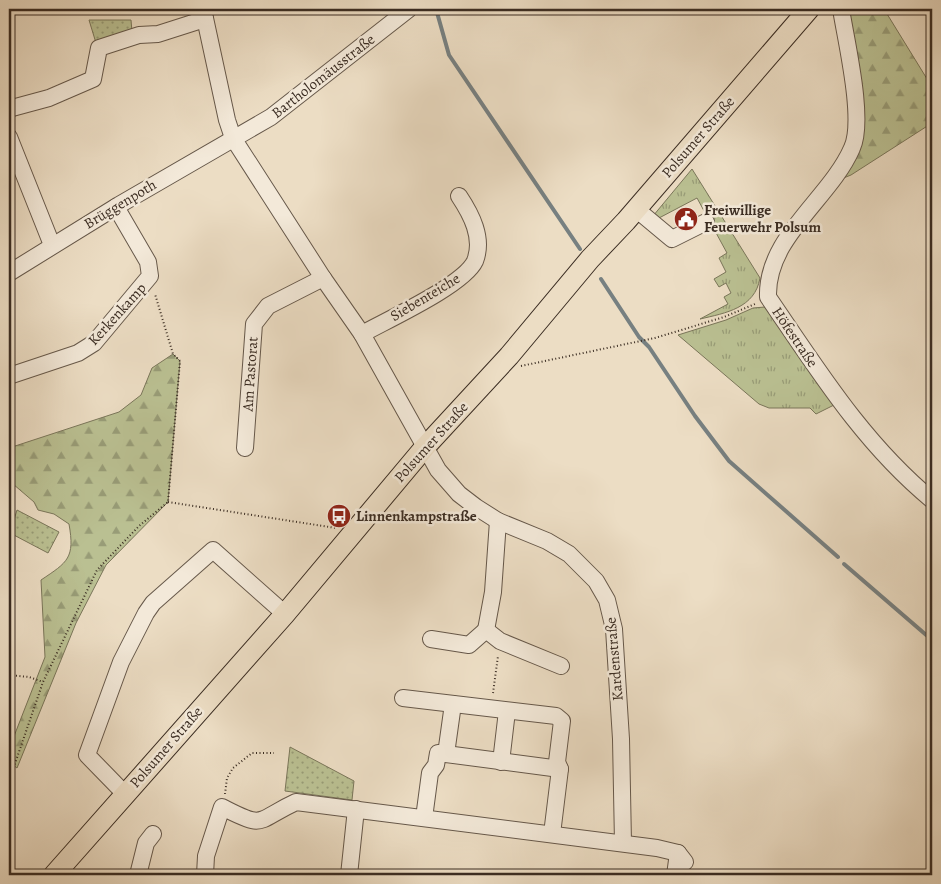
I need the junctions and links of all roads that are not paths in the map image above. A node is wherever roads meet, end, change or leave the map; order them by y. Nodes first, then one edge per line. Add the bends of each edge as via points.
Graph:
1 (409, 9) edge
2 (809, 9) edge
3 (841, 9) edge
4 (204, 14) edge
5 (9, 110) edge
6 (9, 137) edge
7 (233, 138) junction
8 (459, 196) dead end
9 (116, 207) junction
10 (636, 208) junction
11 (706, 222) dead end
12 (52, 246) junction
13 (9, 273) edge
14 (323, 278) junction
15 (362, 334) junction
16 (9, 376) edge
17 (425, 447) junction
18 (245, 448) dead end
19 (932, 500) edge
20 (498, 521) junction
21 (285, 614) junction
22 (486, 630) junction
23 (430, 639) dead end
24 (561, 666) dead end
25 (403, 698) dead end
26 (453, 704) junction
27 (499, 710) junction
28 (446, 754) junction
29 (501, 762) junction
30 (560, 770) junction
31 (125, 794) junction
32 (356, 809) junction
33 (424, 818) junction
34 (153, 834) dead end
35 (552, 834) junction
36 (623, 843) junction
37 (54, 875) edge
38 (138, 875) edge
39 (205, 875) edge
40 (348, 875) edge
41 (675, 875) edge

1 - 7 street, Bartholomäusstraße via 305,93 272,117
2 - 10 main road, Polsumer Straße
3 - 19 street, Höfestraße via 856,108 853,147 773,264 768,297 873,444
4 - 5 street via 158,34 139,35 99,48 94,79 70,91
4 - 7 street
6 - 12 street
7 - 9 street, Brüggenpoth
7 - 14 street
8 - 15 street, Siebenteiche via 476,229 475,261 450,286
9 - 12 street, Brüggenpoth
9 - 16 street, Kerkenkamp via 148,262 150,276 94,343 78,353
10 - 11 street via 672,239
10 - 17 main road, Polsumer Straße via 509,356
12 - 13 street, Brüggenpoth
14 - 15 street
14 - 18 street, Am Pastorat via 268,306 254,324
15 - 17 street
17 - 20 street, Kardenstraße via 438,470 459,494
17 - 21 main road, Polsumer Straße
20 - 22 street via 493,592
20 - 36 street, Kardenstraße via 547,541 569,554 596,581 607,600 614,629
21 - 31 main road, Polsumer Straße
21 - 31 street via 214,550 152,603 121,662 87,755
22 - 23 street via 469,644
22 - 24 street via 500,641
25 - 26 street
26 - 27 street
26 - 28 street
27 - 29 street
27 - 30 street via 556,716 562,721 557,762
28 - 29 street
28 - 33 street via 438,753 436,765 430,773
29 - 30 street
30 - 35 street
31 - 37 main road, Polsumer Straße
32 - 33 street
32 - 39 street via 296,802 260,822 248,821 222,807 206,856
32 - 40 street
33 - 35 street
34 - 38 street via 146,843
35 - 36 street
36 - 41 street via 657,848 682,858

